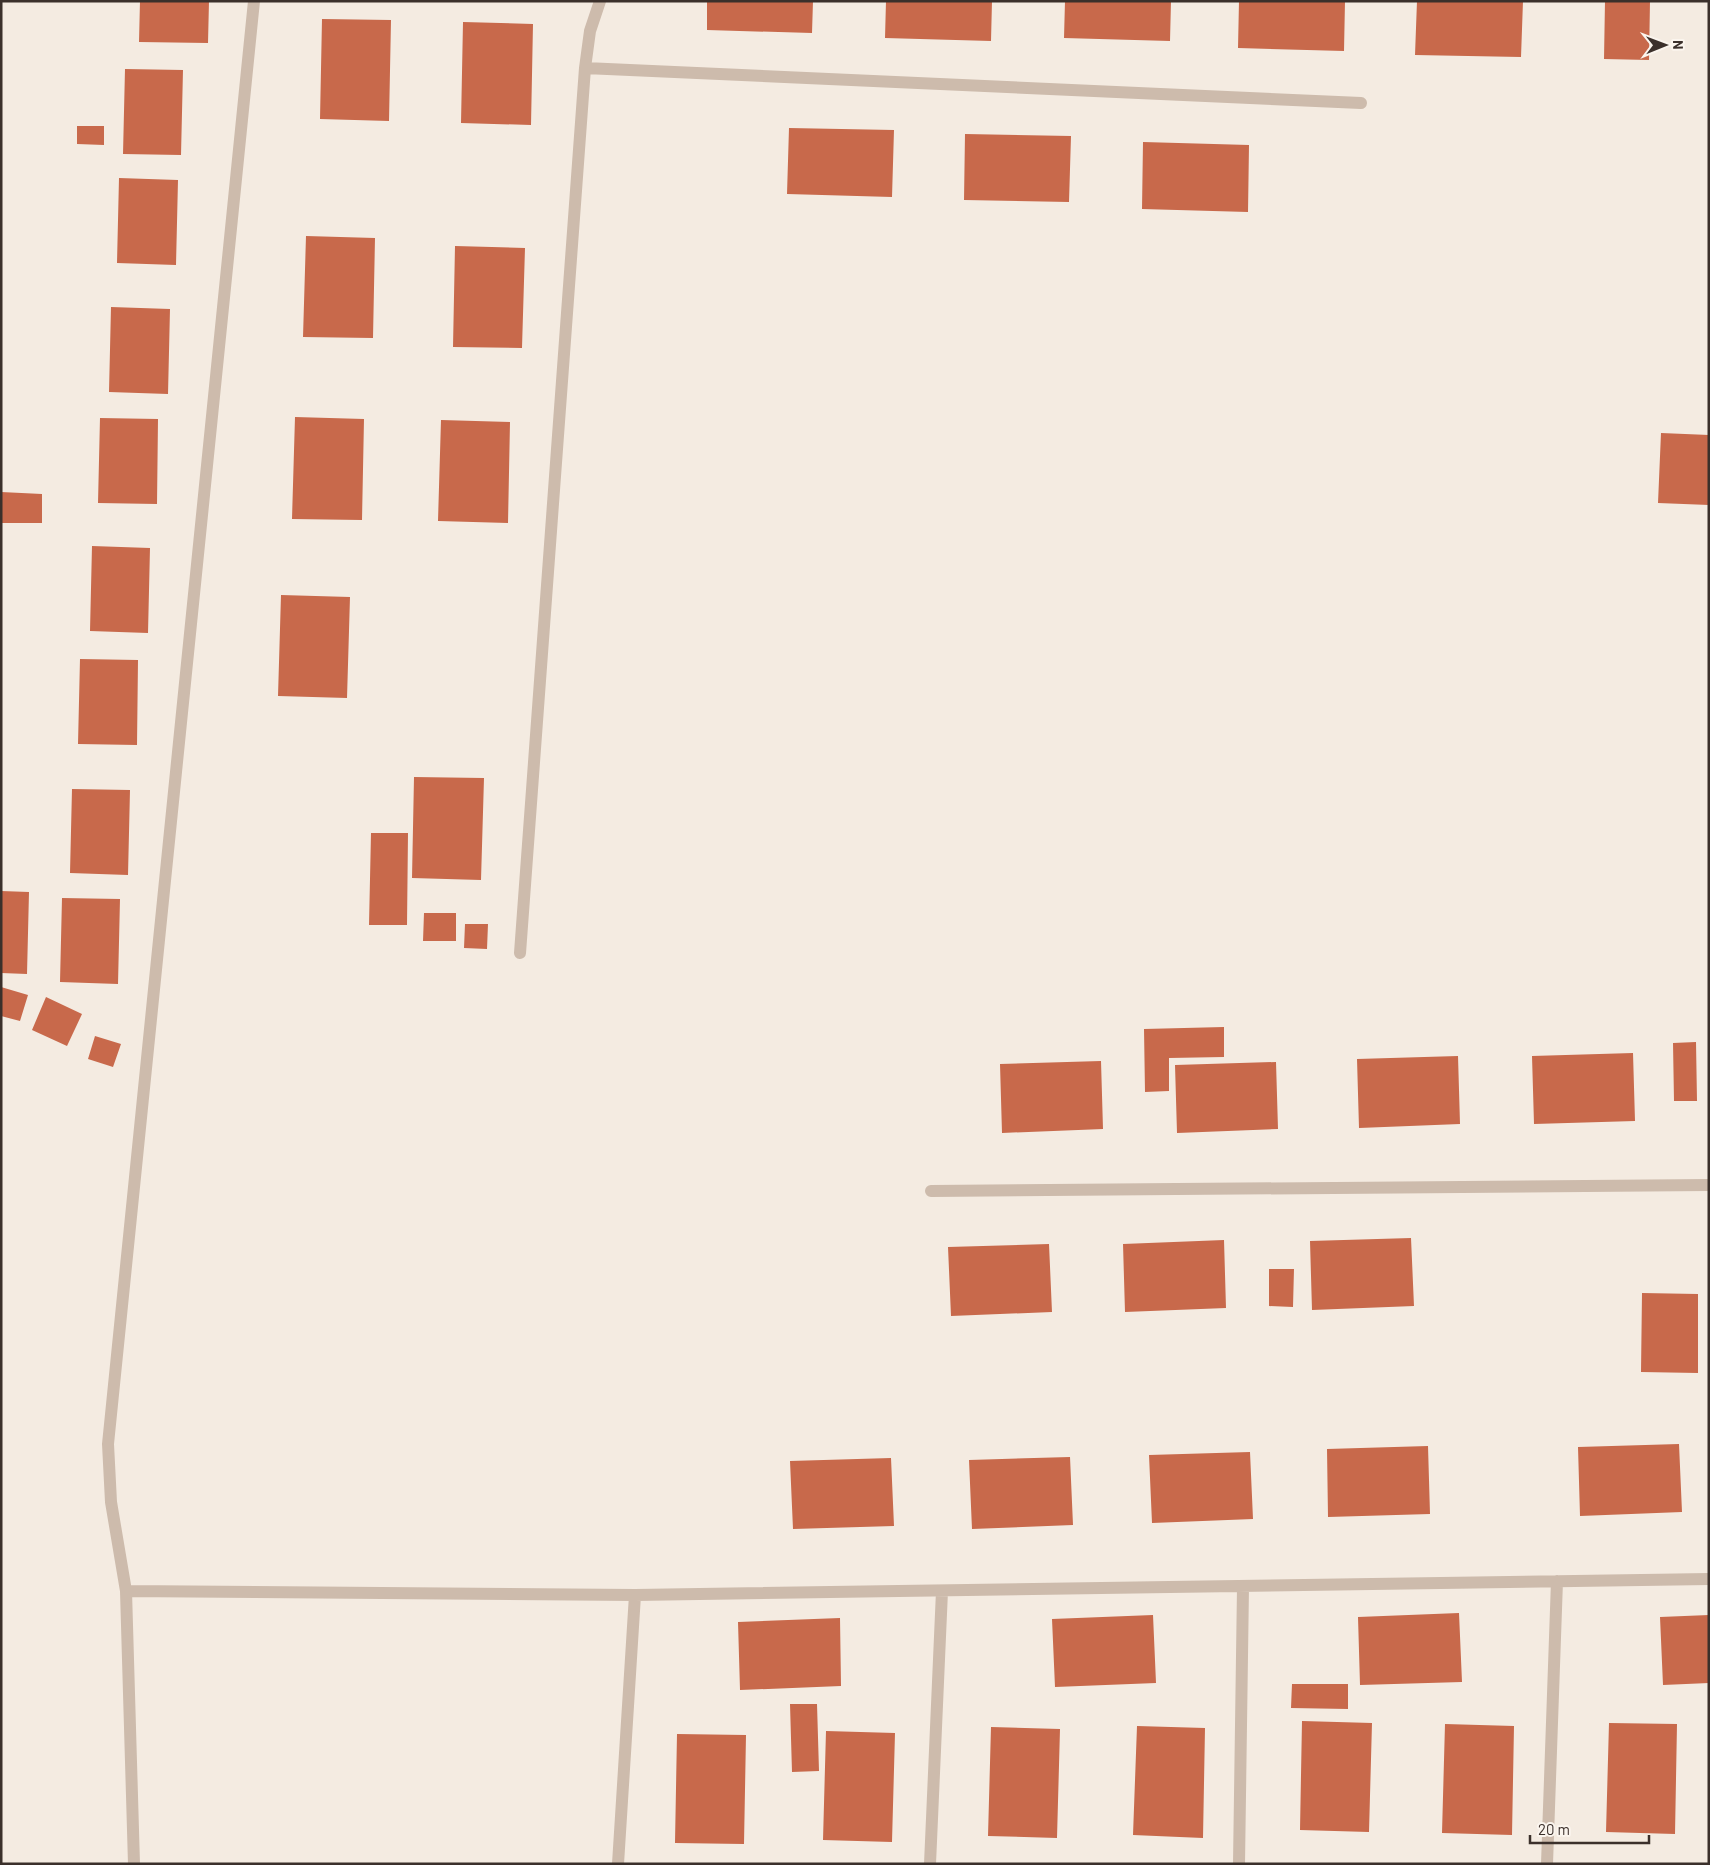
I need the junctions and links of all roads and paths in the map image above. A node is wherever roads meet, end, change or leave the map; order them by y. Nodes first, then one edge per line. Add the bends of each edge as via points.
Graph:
1 (254, 1) edge
2 (600, 1) edge
3 (585, 68) junction
4 (1361, 103) dead end
5 (520, 953) dead end
6 (1709, 1185) edge
7 (931, 1191) dead end
8 (1709, 1579) edge
9 (1557, 1581) junction
10 (1243, 1587) junction
11 (126, 1591) junction
12 (942, 1591) junction
13 (635, 1596) junction
14 (134, 1864) edge
15 (618, 1864) edge
16 (930, 1864) edge
17 (1238, 1864) edge
18 (1547, 1864) edge

1 - 11 street via 108,1444 111,1502
2 - 3 street via 590,31
3 - 4 street
3 - 5 street
6 - 7 street
8 - 9 street
9 - 10 street
9 - 18 street
10 - 12 street
10 - 17 street
11 - 13 street
11 - 14 street
12 - 13 street
12 - 16 street
13 - 15 street

